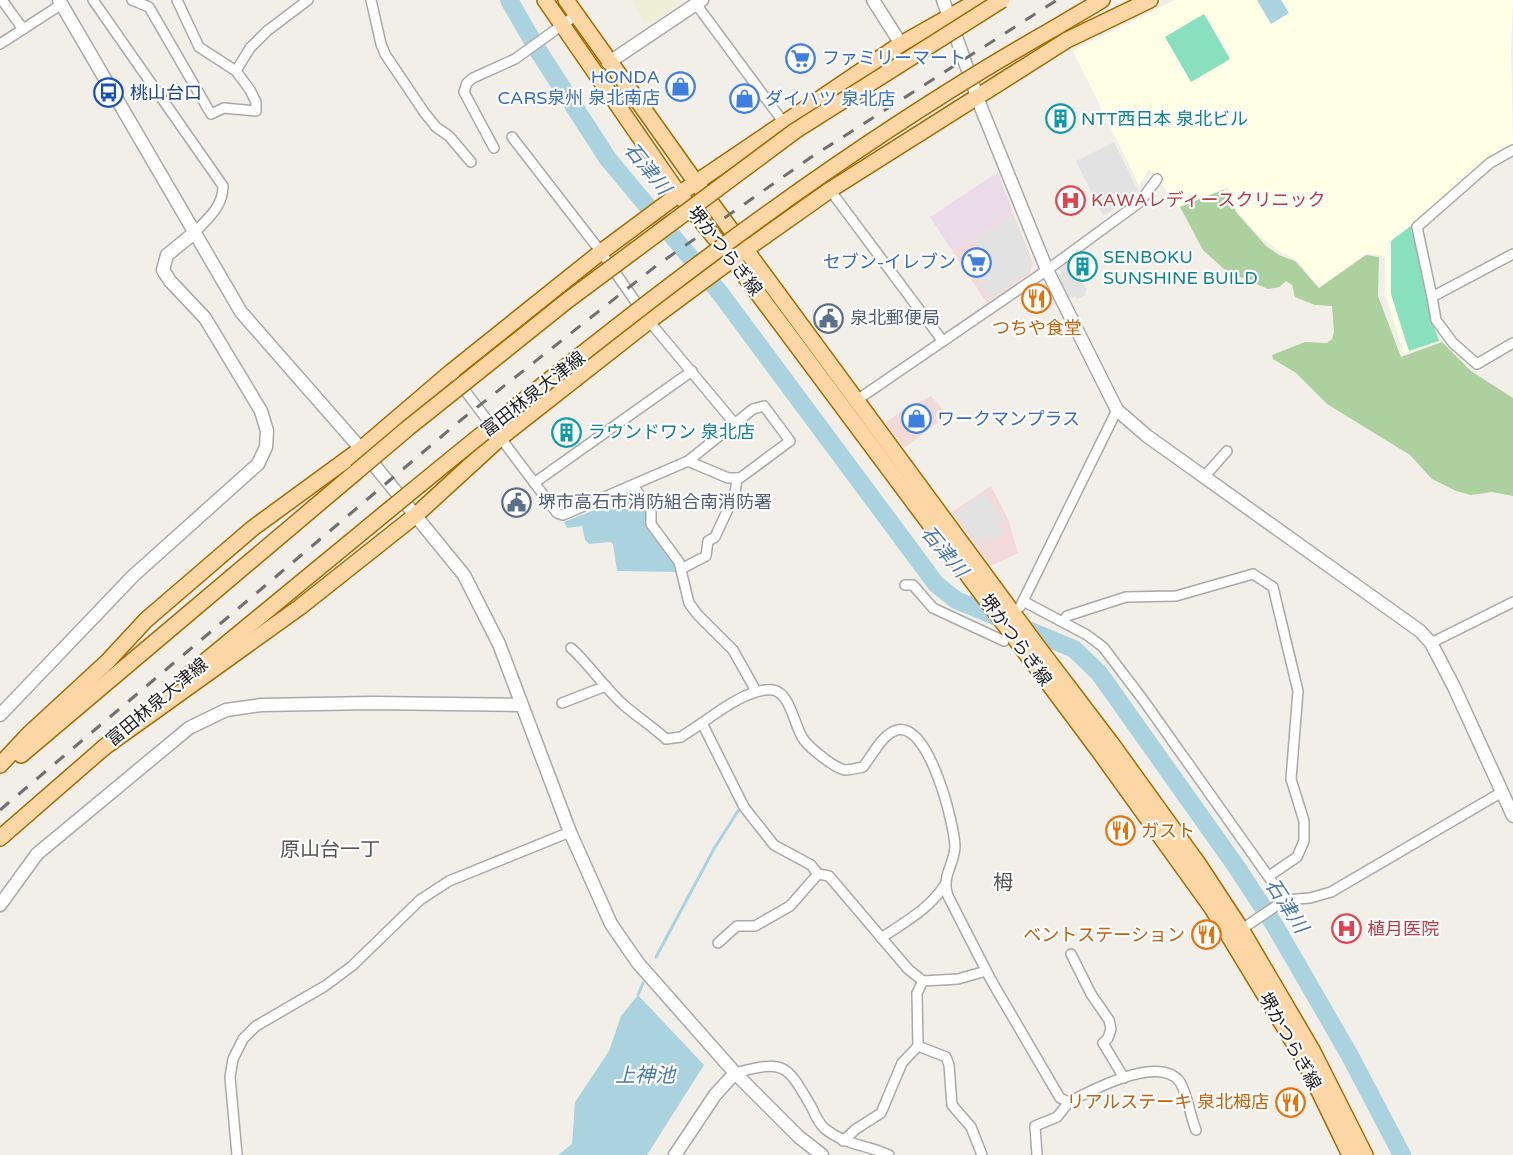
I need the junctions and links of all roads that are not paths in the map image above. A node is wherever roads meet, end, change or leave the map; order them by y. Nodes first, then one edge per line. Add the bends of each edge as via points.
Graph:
1 (2, 0) edge
2 (93, 0) edge
3 (177, 0) edge
4 (308, 0) edge
5 (371, 0) edge
6 (545, 0) edge
7 (566, 0) edge
8 (873, 0) edge
9 (943, 0) edge
10 (979, 0) edge
11 (1002, 0) edge
12 (1102, 0) edge
13 (1133, 0) edge
14 (1150, 0) edge
15 (136, 1) edge
16 (60, 2) edge
17 (699, 2) edge
18 (576, 15) junction
19 (949, 17) junction
20 (23, 29) junction
21 (556, 29) junction
22 (1067, 39) junction
23 (0, 44) edge
24 (901, 44) junction
25 (608, 63) junction
26 (236, 71) junction
27 (977, 95) junction
28 (784, 123) junction
29 (512, 137) dead end
30 (494, 148) dead end
31 (1513, 150) edge
32 (471, 162) dead end
33 (1156, 179) dead end
34 (697, 183) junction
35 (830, 190) junction
36 (676, 197) junction
37 (194, 233) junction
38 (601, 252) junction
39 (1513, 254) edge
40 (734, 258) junction
41 (1047, 270) junction
42 (1432, 297) junction
43 (649, 321) junction
44 (942, 340) junction
45 (1513, 342) edge
46 (692, 371) junction
47 (451, 372) junction
48 (857, 400) junction
49 (1117, 410) junction
50 (735, 424) junction
51 (500, 438) junction
52 (361, 449) junction
53 (1227, 451) dead end
54 (688, 461) junction
55 (1204, 477) junction
56 (737, 478) junction
57 (534, 483) junction
58 (633, 486) junction
59 (416, 516) junction
60 (681, 569) junction
61 (905, 585) dead end
62 (1513, 602) edge
63 (1015, 607) junction
64 (1063, 621) junction
65 (1009, 637) junction
66 (1431, 643) junction
67 (571, 648) dead end
68 (606, 686) junction
69 (756, 691) junction
70 (562, 703) dead end
71 (521, 705) junction
72 (0, 715) edge
73 (702, 723) junction
74 (102, 749) junction
75 (0, 765) edge
76 (0, 773) edge
77 (1502, 792) junction
78 (1513, 816) edge
79 (570, 832) junction
80 (0, 838) edge
81 (818, 874) junction
82 (1269, 876) junction
83 (946, 883) junction
84 (1282, 901) junction
85 (0, 905) edge
86 (1241, 929) junction
87 (881, 938) junction
88 (717, 943) dead end
89 (1071, 954) dead end
90 (986, 971) junction
91 (923, 981) junction
92 (918, 1046) junction
93 (735, 1073) junction
94 (1124, 1078) junction
95 (1069, 1102) junction
96 (1196, 1130) dead end
97 (843, 1141) junction
98 (237, 1155) edge
99 (675, 1155) edge
100 (822, 1155) edge
101 (889, 1155) edge
102 (980, 1155) edge
103 (1037, 1155) edge
104 (1350, 1155) edge
105 (1365, 1155) edge

1 - 20 street
2 - 37 street via 223,186 219,206
3 - 26 street via 199,47
4 - 26 street via 267,31 250,48
5 - 32 street via 385,54 424,112
6 - 21 main road, 堺かつらぎ線
7 - 18 main road, 堺かつらぎ線
8 - 24 street
9 - 19 street
10 - 19 main road
11 - 76 main road, bridge via 795,131 568,300 408,428
12 - 74 main road, 富田林泉大津線, bridge via 917,111 747,227 389,510
13 - 22 main road
14 - 22 main road
15 - 26 street via 149,7 211,114 224,108 256,111 250,90
16 - 20 street
16 - 37 street
17 - 25 street
17 - 28 street
18 - 21 street
18 - 25 main road, 堺かつらぎ線
19 - 24 main road
19 - 27 street
20 - 23 street
21 - 30 street via 515,59 467,83 464,92
21 - 36 main road, 堺かつらぎ線
22 - 27 main road
24 - 28 main road
25 - 34 main road, 堺かつらぎ線
27 - 35 main road
27 - 41 street
28 - 34 main road
29 - 38 street
31 - 42 street via 1490,164 1417,228
33 - 41 street via 1140,202
34 - 36 main road
34 - 40 main road, 堺かつらぎ線
35 - 40 main road
35 - 44 street
36 - 38 main road
36 - 40 main road, 堺かつらぎ線
37 - 52 street via 241,312
37 - 72 street via 167,255 163,270 205,318 261,411 267,431 266,447 258,464 133,576
38 - 43 street
38 - 47 main road
39 - 42 street
40 - 43 main road
40 - 48 main road, 堺かつらぎ線
40 - 65 main road, 堺かつらぎ線 via 981,592
41 - 44 street
41 - 49 street
42 - 45 street via 1436,320 1453,343 1477,364
43 - 46 street
43 - 51 main road
44 - 48 street
46 - 50 street
46 - 57 street
47 - 51 street
47 - 52 main road
48 - 63 main road, 堺かつらぎ線
49 - 55 street
49 - 63 street
50 - 54 street
50 - 56 street via 753,409 764,406 790,441
51 - 57 street
51 - 59 main road
52 - 59 street
52 - 75 main road via 253,528 146,620
53 - 55 street
54 - 56 street
54 - 58 street
55 - 66 street via 1420,631
56 - 60 street via 735,494 715,537 708,541 706,556
57 - 58 street via 557,513 563,515
58 - 60 street via 651,510 651,524
59 - 71 street via 464,575 499,644
59 - 74 main road via 300,607
60 - 69 street via 689,603 733,650
61 - 65 street via 913,585 933,608
62 - 66 street
63 - 64 street
63 - 65 street
63 - 86 main road, 堺かつらぎ線 via 1038,647 1131,771
64 - 82 street via 1103,647
64 - 82 street via 1067,616 1126,597 1176,596 1253,574 1273,587 1298,691 1290,779 1304,821 1304,841 1297,857
65 - 86 main road, 堺かつらぎ線 via 1158,834
66 - 77 street
67 - 68 street
68 - 70 street
68 - 73 street via 666,739 681,737
69 - 73 street
69 - 83 street via 773,690 783,695 803,740 844,770 863,768 890,733 900,729 920,740 937,774 952,826 955,849
71 - 79 street
71 - 85 street via 294,704 226,710 189,728 37,854
73 - 81 street via 744,807 774,845 811,865
74 - 80 main road, 富田林泉大津線
77 - 78 street
77 - 84 street via 1331,892
79 - 93 street via 611,924 638,963
79 - 98 street via 449,881 420,900 352,966 256,1026 243,1039 230,1077
81 - 87 street via 829,876
81 - 88 street via 790,906 755,926 737,926
82 - 84 street
83 - 87 street via 925,909
83 - 90 street via 948,896
84 - 86 street
86 - 104 main road, 堺かつらぎ線
86 - 105 main road, 堺かつらぎ線 via 1312,1050
87 - 91 street
89 - 94 street via 1109,1020 1111,1029 1103,1043
90 - 91 street via 958,979
90 - 95 street via 1060,1098
91 - 92 street via 918,993
92 - 97 street via 902,1063 881,1113
92 - 102 street via 946,1057 952,1105 970,1127
93 - 97 street via 771,1065 786,1070 822,1126
93 - 99 street via 714,1095
93 - 100 street
94 - 95 street
94 - 96 street via 1161,1072 1178,1080
95 - 103 street via 1057,1118 1035,1126
97 - 101 street

